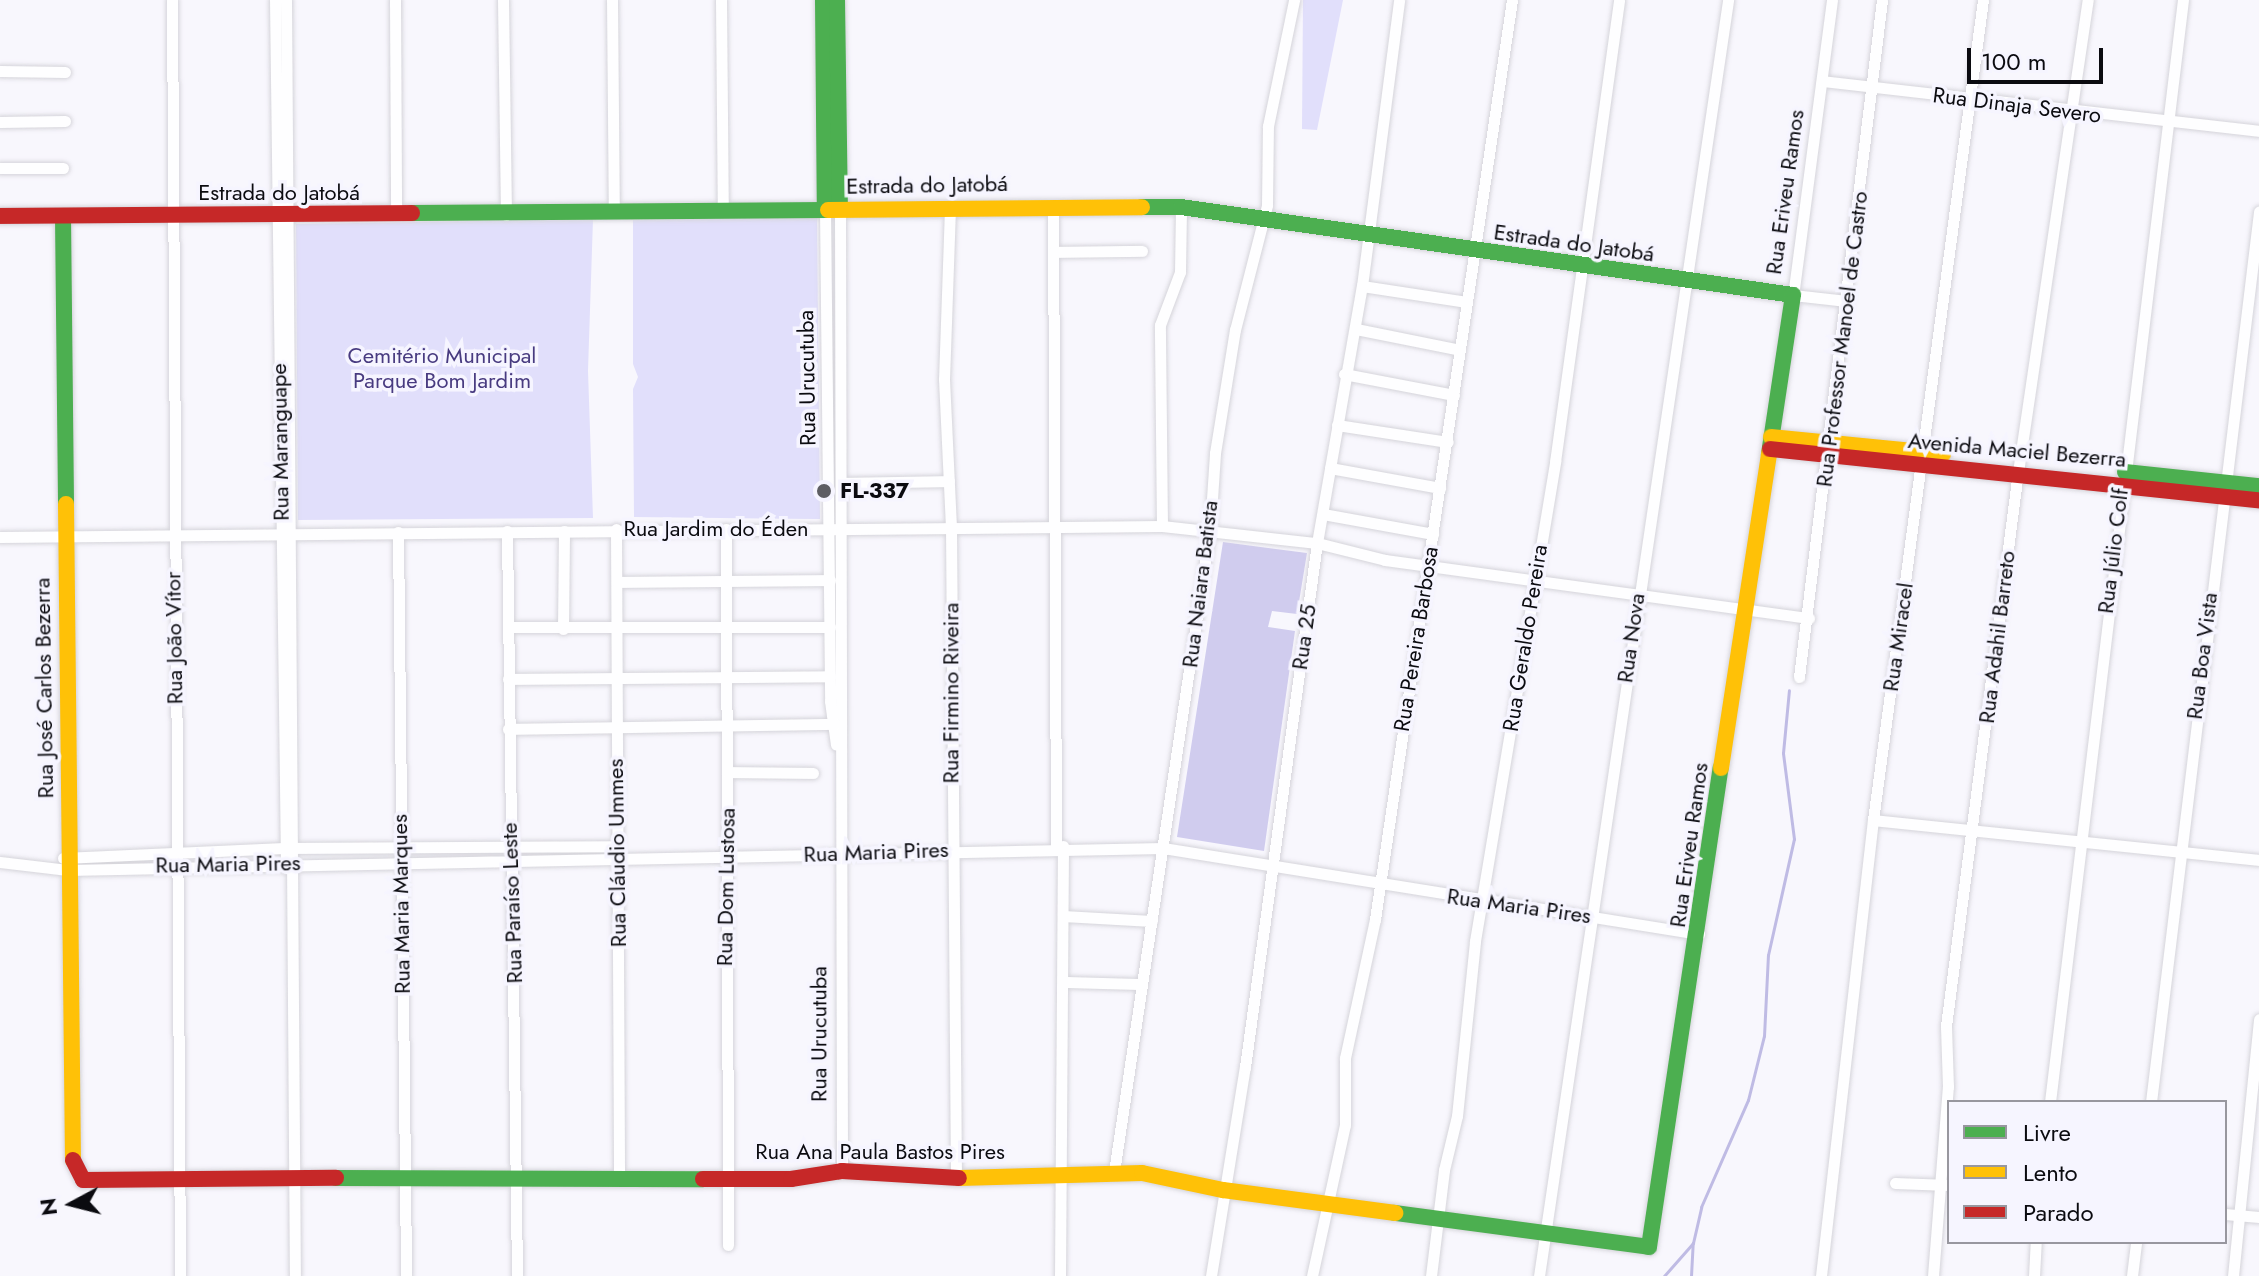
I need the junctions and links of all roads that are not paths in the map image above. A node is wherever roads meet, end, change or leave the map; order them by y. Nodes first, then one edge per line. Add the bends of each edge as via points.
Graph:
1 (172, 0) edge
2 (275, 0) edge
3 (286, 0) edge
4 (395, 0) edge
5 (503, 0) edge
6 (612, 0) edge
7 (721, 0) edge
8 (823, 0) edge
9 (837, 0) edge
10 (1294, 0) edge
11 (1399, 0) edge
12 (1512, 0) edge
13 (1619, 0) edge
14 (1728, 0) edge
15 (1832, 0) edge
16 (1882, 0) edge
17 (1983, 0) edge
18 (2088, 0) edge
19 (2183, 0) edge
20 (0, 71) edge
21 (65, 72) dead end
22 (1822, 81) junction
23 (1871, 87) junction
24 (1970, 98) junction
25 (2070, 112) junction
26 (65, 121) dead end
27 (0, 122) edge
28 (2167, 122) junction
29 (2259, 131) edge
30 (0, 168) edge
31 (63, 168) dead end
32 (1053, 206) junction
33 (1181, 207) junction
34 (833, 208) junction
35 (950, 208) junction
36 (723, 210) junction
37 (614, 211) junction
38 (2259, 212) edge
39 (173, 215) junction
40 (396, 215) junction
41 (506, 215) junction
42 (0, 216) edge
43 (63, 216) junction
44 (286, 216) junction
45 (1263, 218) junction
46 (1369, 231) junction
47 (1142, 251) dead end
48 (1476, 251) junction
49 (1054, 252) junction
50 (1581, 266) junction
51 (1683, 282) junction
52 (1362, 286) junction
53 (1793, 295) junction
54 (1847, 301) junction
55 (1467, 302) junction
56 (1356, 329) junction
57 (1460, 350) junction
58 (1344, 374) junction
59 (1454, 395) junction
60 (1337, 425) junction
61 (1448, 442) junction
62 (1770, 443) junction
63 (1829, 449) junction
64 (1921, 458) junction
65 (2018, 467) junction
66 (1330, 468) junction
67 (2122, 477) junction
68 (949, 481) junction
69 (844, 483) junction
70 (2259, 486) edge
71 (1440, 488) junction
72 (2222, 490) junction
73 (2259, 500) edge
74 (1323, 514) junction
75 (1055, 526) junction
76 (1162, 526) junction
77 (951, 527) junction
78 (837, 528) junction
79 (616, 529) junction
80 (726, 529) junction
81 (1210, 529) junction
82 (286, 531) junction
83 (507, 531) junction
84 (564, 531) junction
85 (398, 532) junction
86 (173, 534) junction
87 (1433, 534) junction
88 (0, 537) edge
89 (64, 538) junction
90 (1317, 543) junction
91 (1428, 565) junction
92 (1534, 579) junction
93 (830, 580) junction
94 (726, 581) junction
95 (618, 582) junction
96 (1638, 593) junction
97 (1744, 609) junction
98 (1809, 618) junction
99 (509, 627) junction
100 (830, 627) junction
101 (563, 629) junction
102 (726, 629) junction
103 (617, 630) junction
104 (830, 676) junction
105 (616, 677) junction
106 (726, 677) junction
107 (1799, 677) dead end
108 (508, 679) junction
109 (836, 724) junction
110 (616, 726) junction
111 (726, 726) junction
112 (508, 729) junction
113 (727, 772) junction
114 (813, 773) dead end
115 (1873, 820) junction
116 (1973, 830) junction
117 (2079, 837) junction
118 (1060, 846) junction
119 (1163, 848) junction
120 (290, 849) junction
121 (951, 849) junction
122 (615, 852) junction
123 (2178, 852) junction
124 (511, 853) junction
125 (841, 854) junction
126 (400, 855) junction
127 (725, 858) junction
128 (177, 859) junction
129 (2259, 860) edge
130 (0, 862) edge
131 (68, 863) junction
132 (289, 863) junction
133 (1272, 867) junction
134 (1378, 886) junction
135 (1483, 901) junction
136 (1063, 916) junction
137 (1591, 916) junction
138 (1152, 921) junction
139 (1699, 934) junction
140 (1063, 982) junction
141 (1142, 984) junction
142 (2259, 1019) edge
143 (2050, 1100) edge
144 (2151, 1100) edge
145 (73, 1160) joint
146 (842, 1171) junction
147 (1114, 1172) junction
148 (1062, 1173) junction
149 (619, 1176) junction
150 (294, 1177) junction
151 (726, 1178) junction
152 (956, 1178) junction
153 (405, 1179) junction
154 (179, 1180) junction
155 (515, 1180) junction
156 (1895, 1183) dead end
157 (1945, 1185) edge
158 (1223, 1190) junction
159 (1328, 1204) junction
160 (2227, 1214) edge
161 (2239, 1215) junction
162 (2259, 1217) edge
163 (1437, 1219) junction
164 (1546, 1234) junction
165 (2036, 1244) edge
166 (2136, 1244) edge
167 (728, 1245) dead end
168 (1649, 1247) joint
169 (180, 1276) edge
170 (295, 1276) edge
171 (406, 1276) edge
172 (517, 1276) edge
173 (1060, 1276) edge
174 (1211, 1276) edge
175 (1312, 1276) edge
176 (1431, 1276) edge
177 (1539, 1276) edge
178 (1821, 1276) edge
179 (1933, 1276) edge
180 (2034, 1276) edge
181 (2132, 1276) edge
182 (2233, 1276) edge

1 - 39 street, Rua João Vítor
2 - 44 street, Rua Maranguape
3 - 44 street, Rua Maranguape
4 - 40 street
5 - 41 street
6 - 37 street
7 - 36 street
8 - 34 street, Rua Urucutuba
9 - 34 street, Rua Urucutuba
10 - 45 street, Rua Naiara Batista via 1268,126
11 - 46 street, Rua 25
12 - 48 street, Rua Pereira Barbosa
13 - 50 street, Rua Geraldo Pereira
14 - 51 street, Rua Nova
15 - 22 street, Rua Eriveu Ramos
16 - 23 street, Rua Professor Manoel de Castro
17 - 24 street, Rua Miracel
18 - 25 street, Rua Adahil Barreto
19 - 28 street, Rua Júlio Colf
20 - 21 street
22 - 23 street, Rua Dinaja Severo
22 - 53 street, Rua Eriveu Ramos
23 - 24 street, Rua Dinaja Severo
23 - 54 street, Rua Professor Manoel de Castro
24 - 25 street, Rua Dinaja Severo
24 - 64 street, Rua Miracel
25 - 28 street, Rua Dinaja Severo
25 - 65 street, Rua Adahil Barreto
26 - 27 street
28 - 29 street, Rua Dinaja Severo
28 - 67 street, Rua Júlio Colf
30 - 31 street
32 - 33 street, Estrada do Jatobá
32 - 35 street, Estrada do Jatobá
32 - 49 street
33 - 45 street, Estrada do Jatobá
33 - 76 street via 1180,272 1160,325
34 - 35 street, Estrada do Jatobá
34 - 36 street, Estrada do Jatobá
34 - 69 street, Rua Urucutuba
34 - 78 street, Rua Urucutuba
35 - 68 street, Rua Firmino Riveira via 944,379
36 - 37 street, Estrada do Jatobá
37 - 41 street, Estrada do Jatobá
38 - 72 street, Rua Boa Vista
39 - 43 street, Estrada do Jatobá
39 - 44 street, Estrada do Jatobá
39 - 86 street, Rua João Vítor
40 - 41 street, Estrada do Jatobá
40 - 44 street, Estrada do Jatobá
42 - 43 street, Estrada do Jatobá
43 - 89 street, Rua José Carlos Bezerra
44 - 82 street, Rua Maranguape
45 - 46 street, Estrada do Jatobá
45 - 81 street, Rua Naiara Batista via 1231,347
46 - 48 street, Estrada do Jatobá
46 - 52 street, Rua 25
47 - 49 street
48 - 50 street, Estrada do Jatobá
48 - 55 street, Rua Pereira Barbosa
49 - 75 street
50 - 51 street, Estrada do Jatobá
50 - 92 street, Rua Geraldo Pereira
51 - 53 street, Estrada do Jatobá
51 - 96 street, Rua Nova
52 - 55 street
52 - 56 street, Rua 25
53 - 54 street, Estrada do Jatobá
53 - 62 street, Rua Eriveu Ramos
54 - 63 street, Rua Professor Manoel de Castro
55 - 57 street, Rua Pereira Barbosa
56 - 57 street
56 - 58 street, Rua 25
57 - 59 street, Rua Pereira Barbosa
58 - 59 street
58 - 60 street, Rua 25
59 - 61 street, Rua Pereira Barbosa
60 - 61 street
60 - 66 street, Rua 25
61 - 71 street, Rua Pereira Barbosa
62 - 63 street, Avenida Maciel Bezerra
62 - 97 street, Rua Eriveu Ramos
63 - 64 street, Avenida Maciel Bezerra
63 - 98 street, Rua Professor Manoel de Castro
64 - 65 street, Avenida Maciel Bezerra
64 - 115 street, Rua Miracel
65 - 67 street, Avenida Maciel Bezerra
65 - 116 street, Rua Adahil Barreto
66 - 71 street
66 - 74 street, Rua 25
67 - 72 street, Avenida Maciel Bezerra
67 - 117 street, Rua Júlio Colf
68 - 69 street
68 - 77 street, Rua Firmino Riveira
69 - 78 street, Rua Urucutuba
70 - 72 street, Avenida Maciel Bezerra
71 - 87 street, Rua Pereira Barbosa
72 - 73 street, Avenida Maciel Bezerra
72 - 123 street, Rua Boa Vista
74 - 87 street
74 - 90 street, Rua 25
75 - 76 street, Rua Jardim do Éden
75 - 77 street, Rua Jardim do Éden
75 - 118 street
76 - 81 street, Rua Jardim do Éden
77 - 78 street, Rua Jardim do Éden
77 - 121 street, Rua Firmino Riveira
78 - 80 street, Rua Jardim do Éden
78 - 93 street, Rua Urucutuba
78 - 109 street, Rua Urucutuba
79 - 80 street, Rua Jardim do Éden
79 - 84 street, Rua Jardim do Éden
79 - 95 street, Rua Cláudio Ummes
80 - 94 street, Rua Dom Lustosa
81 - 90 street, Rua Jardim do Éden
81 - 119 street, Rua Naiara Batista
82 - 85 street, Rua Jardim do Éden
82 - 86 street, Rua Jardim do Éden
82 - 120 street, Rua Maranguape
83 - 84 street, Rua Jardim do Éden
83 - 85 street, Rua Jardim do Éden
83 - 99 street, Rua Paraíso Leste
84 - 101 street
85 - 126 street, Rua Maria Marques
86 - 89 street, Rua Jardim do Éden
86 - 128 street, Rua João Vítor
87 - 91 street, Rua Pereira Barbosa
88 - 89 street, Rua Jardim do Éden
89 - 131 street, Rua José Carlos Bezerra
90 - 91 street, Rua Jardim do Éden
90 - 133 street, Rua 25
91 - 92 street, Rua Jardim do Éden
91 - 134 street, Rua Pereira Barbosa
92 - 96 street, Rua Jardim do Éden
92 - 135 street, Rua Geraldo Pereira
93 - 94 street
93 - 100 street, Rua Urucutuba
94 - 95 street
94 - 102 street, Rua Dom Lustosa
95 - 103 street, Rua Cláudio Ummes
96 - 97 street, Rua Jardim do Éden
96 - 137 street, Rua Nova
97 - 98 street, Rua Jardim do Éden
97 - 139 street, Rua Eriveu Ramos
98 - 107 street, Rua Professor Manoel de Castro
99 - 101 street
99 - 108 street, Rua Paraíso Leste
100 - 102 street
100 - 104 street, Rua Urucutuba
101 - 103 street
102 - 103 street
102 - 106 street, Rua Dom Lustosa
103 - 105 street, Rua Cláudio Ummes
104 - 106 street
104 - 109 street, Rua Urucutuba
105 - 106 street
105 - 108 street
105 - 110 street, Rua Cláudio Ummes
106 - 111 street, Rua Dom Lustosa
108 - 112 street, Rua Paraíso Leste
109 - 111 street
109 - 125 street, Rua Urucutuba
110 - 111 street
110 - 112 street
110 - 122 street, Rua Cláudio Ummes
111 - 113 street, Rua Dom Lustosa
112 - 124 street, Rua Paraíso Leste
113 - 114 street
113 - 127 street, Rua Dom Lustosa
115 - 116 street
115 - 178 street, Rua Miracel
116 - 117 street
116 - 157 street, Rua Adahil Barreto via 1946,1026
117 - 123 street
117 - 143 street, Rua Júlio Colf
118 - 119 street, Rua Maria Pires
118 - 121 street, Rua Maria Pires
118 - 136 street
119 - 133 street, Rua Maria Pires
119 - 138 street, Rua Naiara Batista
120 - 126 street, Rua Maria Pires
120 - 128 street, Rua Maria Pires
120 - 132 street, Rua Maranguape
121 - 125 street, Rua Maria Pires
121 - 152 street, Rua Firmino Riveira
122 - 124 street, Rua Maria Pires
122 - 127 street, Rua Maria Pires
122 - 149 street, Rua Cláudio Ummes
123 - 129 street
123 - 144 street, Rua Boa Vista
124 - 126 street, Rua Maria Pires
124 - 155 street, Rua Paraíso Leste
125 - 127 street, Rua Maria Pires
125 - 146 street, Rua Urucutuba
126 - 132 street, Rua Maria Pires
126 - 153 street, Rua Maria Marques
127 - 151 street, Rua Dom Lustosa via 731,1131
128 - 131 street, Rua Maria Pires
128 - 132 street, Rua Maria Pires
128 - 154 street, Rua João Vítor
130 - 131 street, Rua Maria Pires
131 - 145 street, Rua José Carlos Bezerra
132 - 150 street, Rua Maranguape
133 - 134 street, Rua Maria Pires
133 - 158 street, Rua 25
134 - 135 street, Rua Maria Pires
134 - 159 street, Rua Pereira Barbosa via 1345,1058 1345,1125
135 - 137 street, Rua Maria Pires
135 - 163 street, Rua Geraldo Pereira via 1461,1044 1455,1131
136 - 138 street
136 - 140 street
137 - 139 street, Rua Maria Pires
137 - 164 street, Rua Nova
138 - 141 street, Rua Naiara Batista
139 - 168 street, Rua Eriveu Ramos
140 - 141 street
140 - 148 street
141 - 147 street, Rua Naiara Batista
142 - 161 street
145 - 154 street, Rua Ana Paula Bastos Pires via 78,1177 91,1182
146 - 151 street, Rua Ana Paula Bastos Pires via 808,1178
146 - 152 street, Rua Ana Paula Bastos Pires
147 - 148 street, Rua Ana Paula Bastos Pires
147 - 158 street, Rua Ana Paula Bastos Pires
148 - 152 street, Rua Ana Paula Bastos Pires
148 - 173 street
149 - 151 street, Rua Ana Paula Bastos Pires
149 - 155 street, Rua Ana Paula Bastos Pires
150 - 153 street, Rua Ana Paula Bastos Pires
150 - 154 street, Rua Ana Paula Bastos Pires
150 - 170 street, Rua Maranguape
151 - 167 street, Rua Dom Lustosa
153 - 155 street, Rua Ana Paula Bastos Pires
153 - 171 street, Rua Maria Marques
154 - 169 street, Rua João Vítor
155 - 172 street, Rua Paraíso Leste
156 - 157 street
157 - 179 street, Rua Adahil Barreto
158 - 159 street, Rua Ana Paula Bastos Pires
158 - 174 street, Rua 25
159 - 163 street, Rua Ana Paula Bastos Pires
159 - 175 street, Rua Pereira Barbosa
160 - 161 street
161 - 162 street
161 - 182 street
163 - 164 street, Rua Ana Paula Bastos Pires
163 - 176 street, Rua Geraldo Pereira
164 - 168 street, Rua Ana Paula Bastos Pires
164 - 177 street, Rua Nova
165 - 180 street
166 - 181 street

